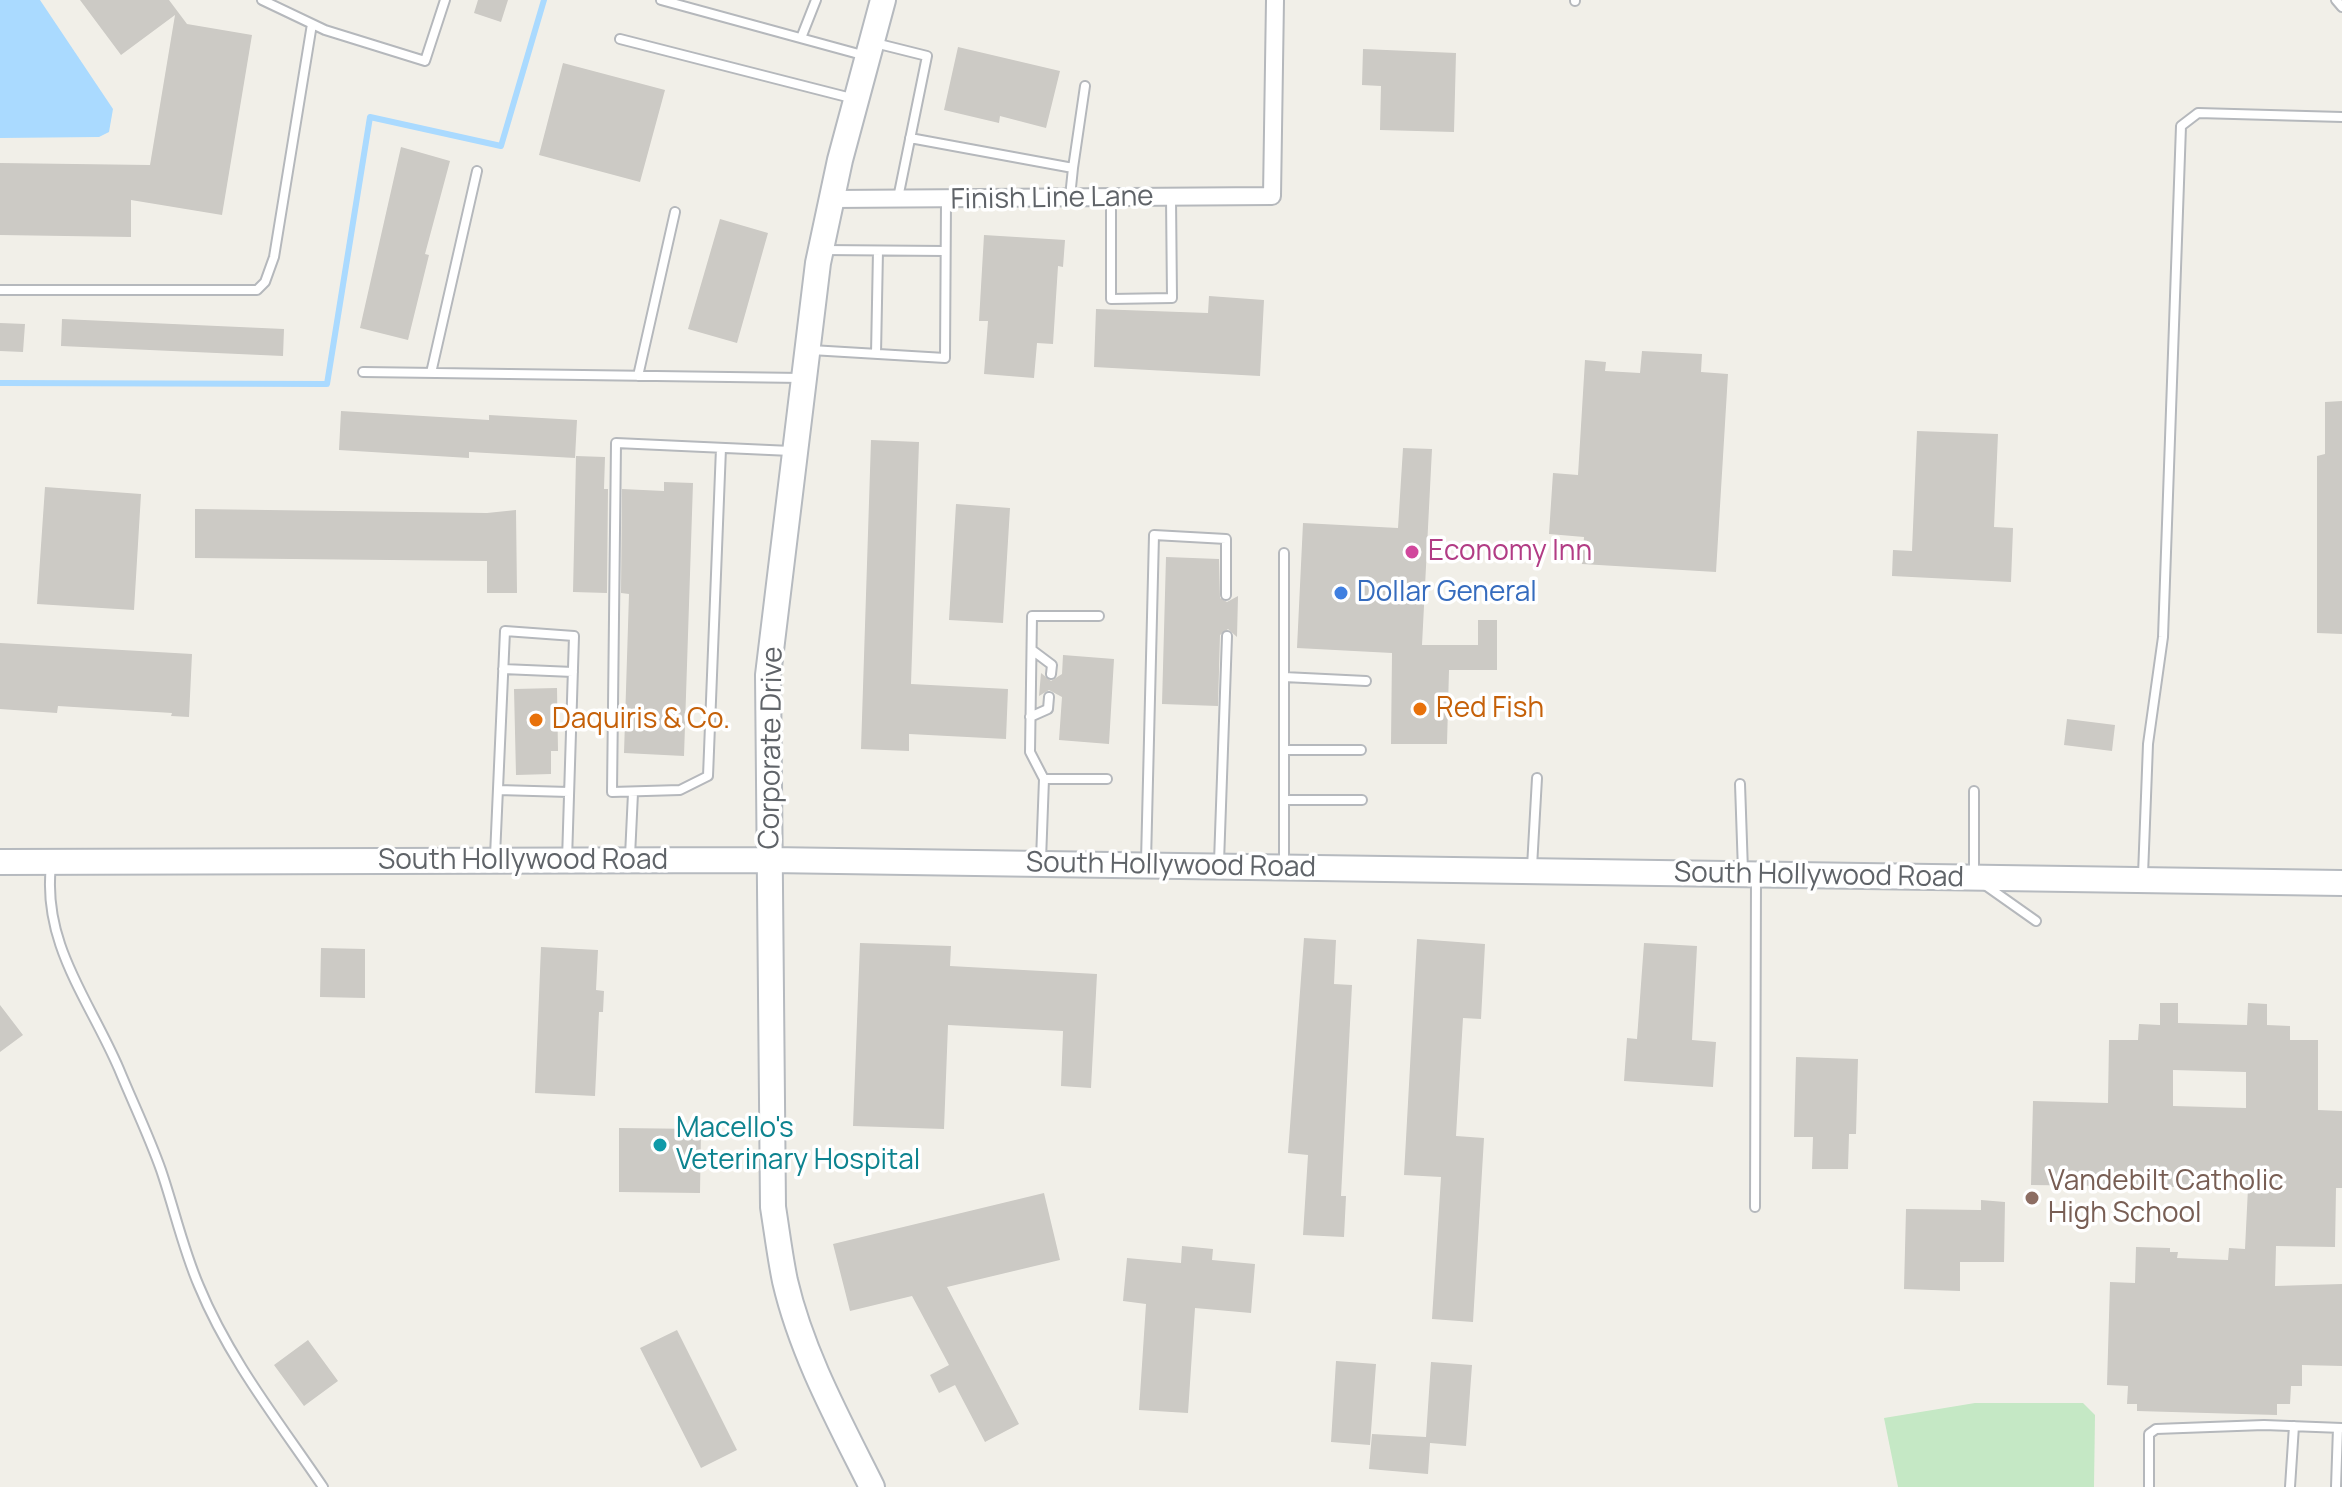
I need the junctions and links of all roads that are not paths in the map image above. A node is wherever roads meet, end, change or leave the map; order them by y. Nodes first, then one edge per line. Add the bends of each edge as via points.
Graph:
1 (262, 0) edge
2 (445, 0) edge
3 (661, 0) edge
4 (816, 0) edge
5 (883, 0) edge
6 (1275, 0) edge
7 (2336, 0) edge
8 (2342, 7) edge
9 (312, 24) junction
10 (801, 38) junction
11 (620, 39) dead end
12 (869, 49) junction
13 (1085, 86) dead end
14 (856, 100) junction
15 (2342, 117) edge
16 (910, 138) junction
17 (1073, 168) junction
18 (477, 171) dead end
19 (1171, 198) junction
20 (832, 199) junction
21 (897, 199) junction
22 (1111, 199) junction
23 (1070, 200) junction
24 (946, 201) junction
25 (675, 212) dead end
26 (821, 250) junction
27 (878, 251) junction
28 (945, 251) junction
29 (0, 290) edge
30 (807, 350) junction
31 (876, 354) junction
32 (363, 372) dead end
33 (431, 373) junction
34 (638, 376) junction
35 (804, 378) junction
36 (721, 448) junction
37 (796, 451) junction
38 (1284, 553) dead end
39 (1226, 595) dead end
40 (1099, 616) dead end
41 (1227, 636) dead end
42 (1032, 650) junction
43 (503, 669) junction
44 (573, 672) junction
45 (1051, 674) dead end
46 (1284, 677) junction
47 (1366, 681) dead end
48 (1049, 697) dead end
49 (1030, 717) junction
50 (1284, 750) junction
51 (1361, 750) dead end
52 (1537, 778) dead end
53 (1044, 779) junction
54 (1107, 779) dead end
55 (1740, 784) dead end
56 (498, 790) junction
57 (1974, 791) dead end
58 (569, 792) junction
59 (633, 793) junction
60 (1284, 800) junction
61 (1362, 800) dead end
62 (770, 860) junction
63 (495, 861) junction
64 (567, 861) junction
65 (630, 861) junction
66 (0, 862) edge
67 (51, 862) junction
68 (1040, 864) junction
69 (1146, 866) junction
70 (1219, 867) junction
71 (1284, 868) junction
72 (1532, 871) junction
73 (1750, 874) junction
74 (1974, 878) junction
75 (2143, 880) junction
76 (2342, 883) edge
77 (2036, 921) dead end
78 (1755, 1207) dead end
79 (2294, 1426) junction
80 (2340, 1428) edge
81 (323, 1487) edge
82 (872, 1487) edge
83 (2149, 1487) edge
84 (2290, 1487) edge
85 (2336, 1487) edge

1 - 9 lane
2 - 9 lane via 425,61
3 - 10 lane
4 - 10 lane
5 - 12 main road, Corporate Drive
6 - 19 street, Finish Line Lane via 1272,196
7 - 8 lane
9 - 29 lane via 274,257 257,290
10 - 12 lane
11 - 14 lane
12 - 14 main road, Corporate Drive
12 - 16 lane via 927,56
13 - 17 lane
14 - 20 main road, Corporate Drive
15 - 75 lane via 2198,113 2181,126 2163,637 2148,744
16 - 17 lane
16 - 21 lane
17 - 23 lane
18 - 33 lane
19 - 22 street, Finish Line Lane
19 - 22 lane via 1172,298 1111,299
20 - 21 street, Finish Line Lane
20 - 26 main road, Corporate Drive
21 - 24 street, Finish Line Lane
22 - 23 street, Finish Line Lane
23 - 24 street, Finish Line Lane
24 - 28 lane
25 - 34 lane
26 - 27 lane
26 - 30 main road, Corporate Drive
27 - 28 lane
27 - 31 lane
28 - 31 lane via 945,358
30 - 31 lane
30 - 35 main road, Corporate Drive
32 - 33 lane
33 - 34 lane
34 - 35 lane
35 - 37 main road, Corporate Drive
36 - 37 lane
36 - 59 lane via 708,776 680,790
36 - 59 lane via 616,443 612,792
37 - 62 main road, Corporate Drive via 768,675
38 - 46 lane
39 - 69 lane via 1226,539 1154,535
40 - 42 lane via 1032,616
41 - 70 lane
42 - 45 lane via 1052,665
42 - 49 lane
43 - 44 lane
43 - 44 lane via 505,631 574,636
43 - 56 lane
44 - 58 lane
46 - 47 lane
46 - 50 lane
48 - 49 lane via 1048,709
49 - 53 lane via 1030,752
50 - 51 lane
50 - 60 lane
52 - 72 lane
53 - 54 lane
53 - 68 lane
55 - 73 lane
56 - 58 lane
56 - 63 lane
57 - 74 lane
58 - 64 lane
59 - 65 lane
60 - 61 lane
60 - 71 lane
62 - 65 main road, South Hollywood Road
62 - 68 main road, South Hollywood Road
62 - 82 main road, Corporate Drive via 773,1207 780,1252 785,1282 826,1397
63 - 64 main road, South Hollywood Road
63 - 67 main road, South Hollywood Road
64 - 65 main road, South Hollywood Road
66 - 67 main road, South Hollywood Road
67 - 81 lane via 48,889 63,957 112,1052 160,1167 199,1285 237,1362
68 - 69 main road, South Hollywood Road
69 - 70 main road, South Hollywood Road
70 - 71 main road, South Hollywood Road
71 - 72 main road, South Hollywood Road
72 - 73 main road, South Hollywood Road
73 - 74 main road, South Hollywood Road
73 - 78 lane
74 - 75 main road, South Hollywood Road
74 - 77 lane
75 - 76 main road, South Hollywood Road
79 - 80 lane
79 - 83 lane via 2156,1429 2149,1434
79 - 84 lane
80 - 85 lane

